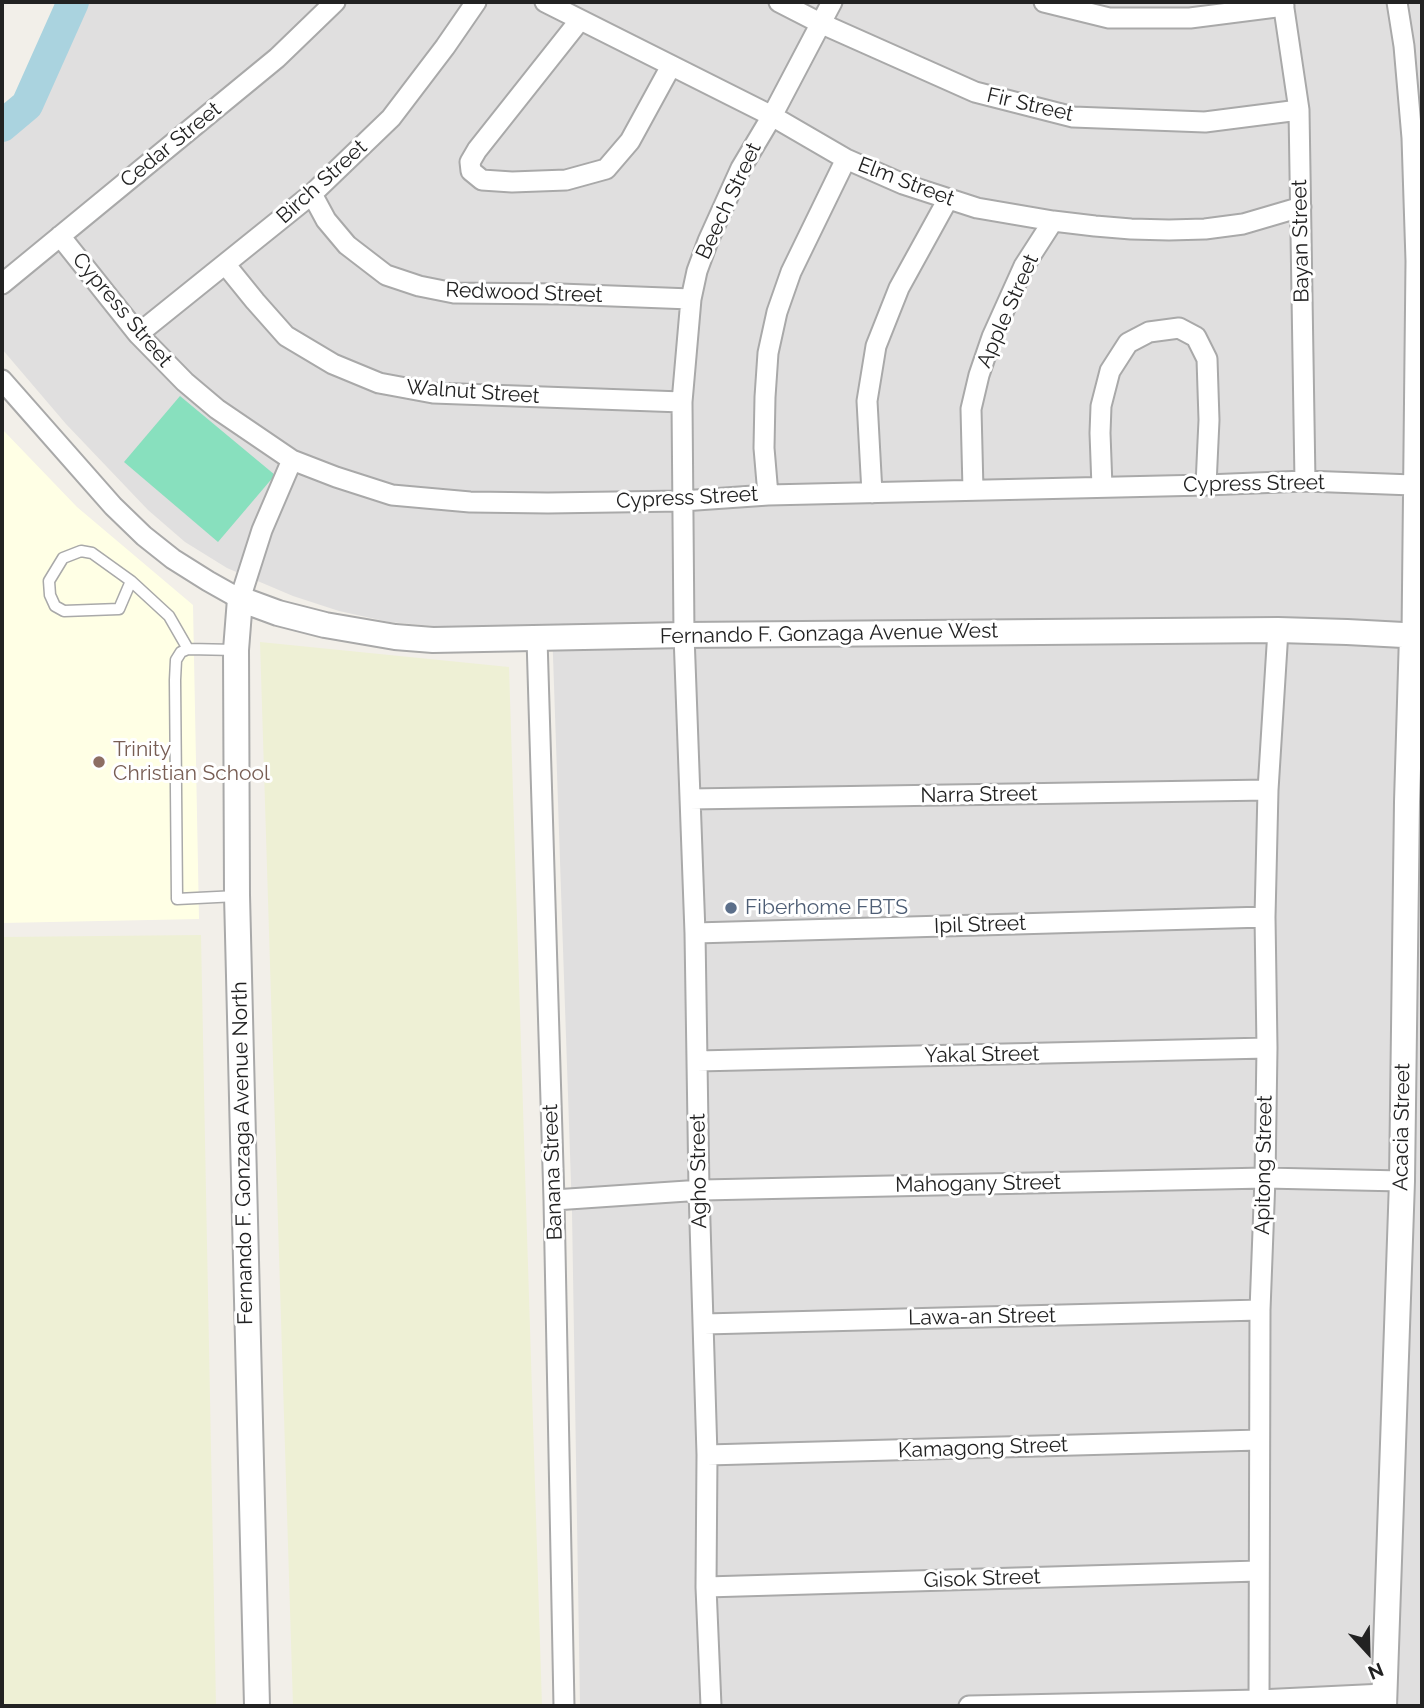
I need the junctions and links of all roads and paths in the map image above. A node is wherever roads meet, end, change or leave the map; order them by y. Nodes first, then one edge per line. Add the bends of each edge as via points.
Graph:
1 (335, 2) edge
2 (476, 2) edge
3 (545, 2) edge
4 (779, 2) edge
5 (832, 2) edge
6 (1044, 2) edge
7 (1397, 2) edge
8 (1283, 4) edge
9 (580, 20) junction
10 (820, 23) junction
11 (671, 66) junction
12 (1299, 110) junction
13 (772, 116) junction
14 (846, 159) junction
15 (313, 194) junction
16 (948, 199) junction
17 (1301, 207) junction
18 (1052, 221) junction
19 (60, 236) junction
20 (225, 264) junction
21 (2, 284) edge
22 (691, 299) junction
23 (138, 334) junction
24 (2, 380) edge
25 (682, 402) junction
26 (292, 460) junction
27 (1306, 481) junction
28 (1206, 485) junction
29 (1418, 485) edge
30 (1102, 487) junction
31 (973, 490) junction
32 (872, 493) junction
33 (768, 495) junction
34 (682, 501) junction
35 (131, 580) junction
36 (240, 599) junction
37 (1278, 629) junction
38 (684, 635) junction
39 (1417, 636) edge
40 (537, 639) junction
41 (188, 649) junction
42 (236, 650) junction
43 (1268, 790) junction
44 (690, 799) junction
45 (1415, 803) edge
46 (237, 895) junction
47 (1265, 917) junction
48 (695, 933) junction
49 (1267, 1048) junction
50 (697, 1061) junction
51 (1265, 1178) junction
52 (1402, 1181) junction
53 (699, 1190) junction
54 (554, 1200) junction
55 (1260, 1310) junction
56 (704, 1324) junction
57 (1259, 1440) junction
58 (707, 1455) junction
59 (1258, 1572) junction
60 (706, 1587) junction
61 (1259, 1700) junction
62 (1384, 1700) edge
63 (257, 1706) edge
64 (564, 1706) edge
65 (710, 1706) edge
66 (969, 1706) edge

1 - 19 street, Cedar Street via 277,58
2 - 15 street, Birch Street via 391,118
3 - 9 street, Elm Street
4 - 10 street, Fir Street
5 - 10 street, Beech Street
6 - 8 street via 1109,18 1190,18
7 - 29 street, Acacia Street via 1413,152
8 - 12 street, Bayan Street
9 - 11 street, Elm Street
9 - 11 street via 477,150 470,162 471,172 482,180 566,180 606,169 630,141
10 - 12 street, Fir Street via 975,92 1073,117 1206,122
10 - 13 street, Beech Street
11 - 13 street, Elm Street
12 - 17 street, Bayan Street
13 - 14 street, Elm Street
13 - 22 street, Beech Street via 741,168 708,241
14 - 16 street, Elm Street
14 - 33 street via 791,272 777,312 765,397
15 - 20 street, Birch Street
15 - 22 street, Redwood Street via 326,220 347,245 386,275 419,286 454,293
16 - 18 street, Elm Street
16 - 32 street via 899,288 876,346 867,401
17 - 18 street, Elm Street via 1243,224 1205,229 1131,229
17 - 27 street, Bayan Street
18 - 31 street, Apple Street via 1024,266 979,375 971,409
19 - 21 street, Cedar Street
19 - 23 street, Cypress Street
20 - 23 street, Birch Street
20 - 25 street, Walnut Street via 286,336 333,364 379,383 433,393
22 - 25 street, Beech Street
23 - 26 street, Cypress Street via 185,382
24 - 36 street via 144,536
25 - 34 street, Beech Street
26 - 34 street, Cypress Street via 392,495 470,502
26 - 36 street via 262,530
27 - 28 street, Cypress Street
27 - 29 street, Cypress Street
28 - 30 street, Cypress Street
28 - 30 street via 1207,359 1195,337 1179,328 1149,332 1128,343 1110,371 1101,406
29 - 39 street, Acacia Street
30 - 31 street, Cypress Street
31 - 32 street, Cypress Street
32 - 33 street, Cypress Street
33 - 34 street, Cypress Street
34 - 38 street, Beech Street
35 - 35 lane via 92,553 81,551 63,558 49,581 50,595 64,611 119,609
35 - 41 lane via 169,616
36 - 40 street, Fernando F. Gonzaga Avenue West via 325,625 396,637
36 - 42 street, Fernando F. Gonzaga Avenue North
37 - 38 street, Fernando F. Gonzaga Avenue West
37 - 39 street, Fernando F. Gonzaga Avenue West
37 - 43 street, Apitong Street
38 - 40 street, Fernando F. Gonzaga Avenue West
38 - 44 street, Agho Street
39 - 45 street, Acacia Street
40 - 54 street, Banana Street
41 - 42 lane
41 - 46 lane via 176,660 174,680 177,898
42 - 46 street, Fernando F. Gonzaga Avenue North
43 - 44 street, Narra Street
43 - 47 street, Apitong Street
44 - 48 street, Agho Street
45 - 52 street, Acacia Street
46 - 63 street, Fernando F. Gonzaga Avenue North
47 - 48 street, Ipil Street
47 - 49 street, Apitong Street
48 - 50 street, Agho Street
49 - 50 street, Yakal Street
49 - 51 street, Apitong Street
50 - 53 street, Agho Street
51 - 52 street, Mahogany Street
51 - 53 street, Mahogany Street
51 - 55 street, Apitong Street
52 - 62 street, Acacia Street
53 - 54 street, Mahogany Street
53 - 56 street, Agho Street
54 - 64 street, Banana Street
55 - 56 street, Lawa-an Street
55 - 57 street, Apitong Street
56 - 58 street, Agho Street
57 - 58 street, Kamagong Street
57 - 59 street, Apitong Street
58 - 60 street, Agho Street
59 - 60 street, Gisok Street
59 - 61 street, Apitong Street
60 - 65 street, Agho Street
61 - 62 street
61 - 66 street

